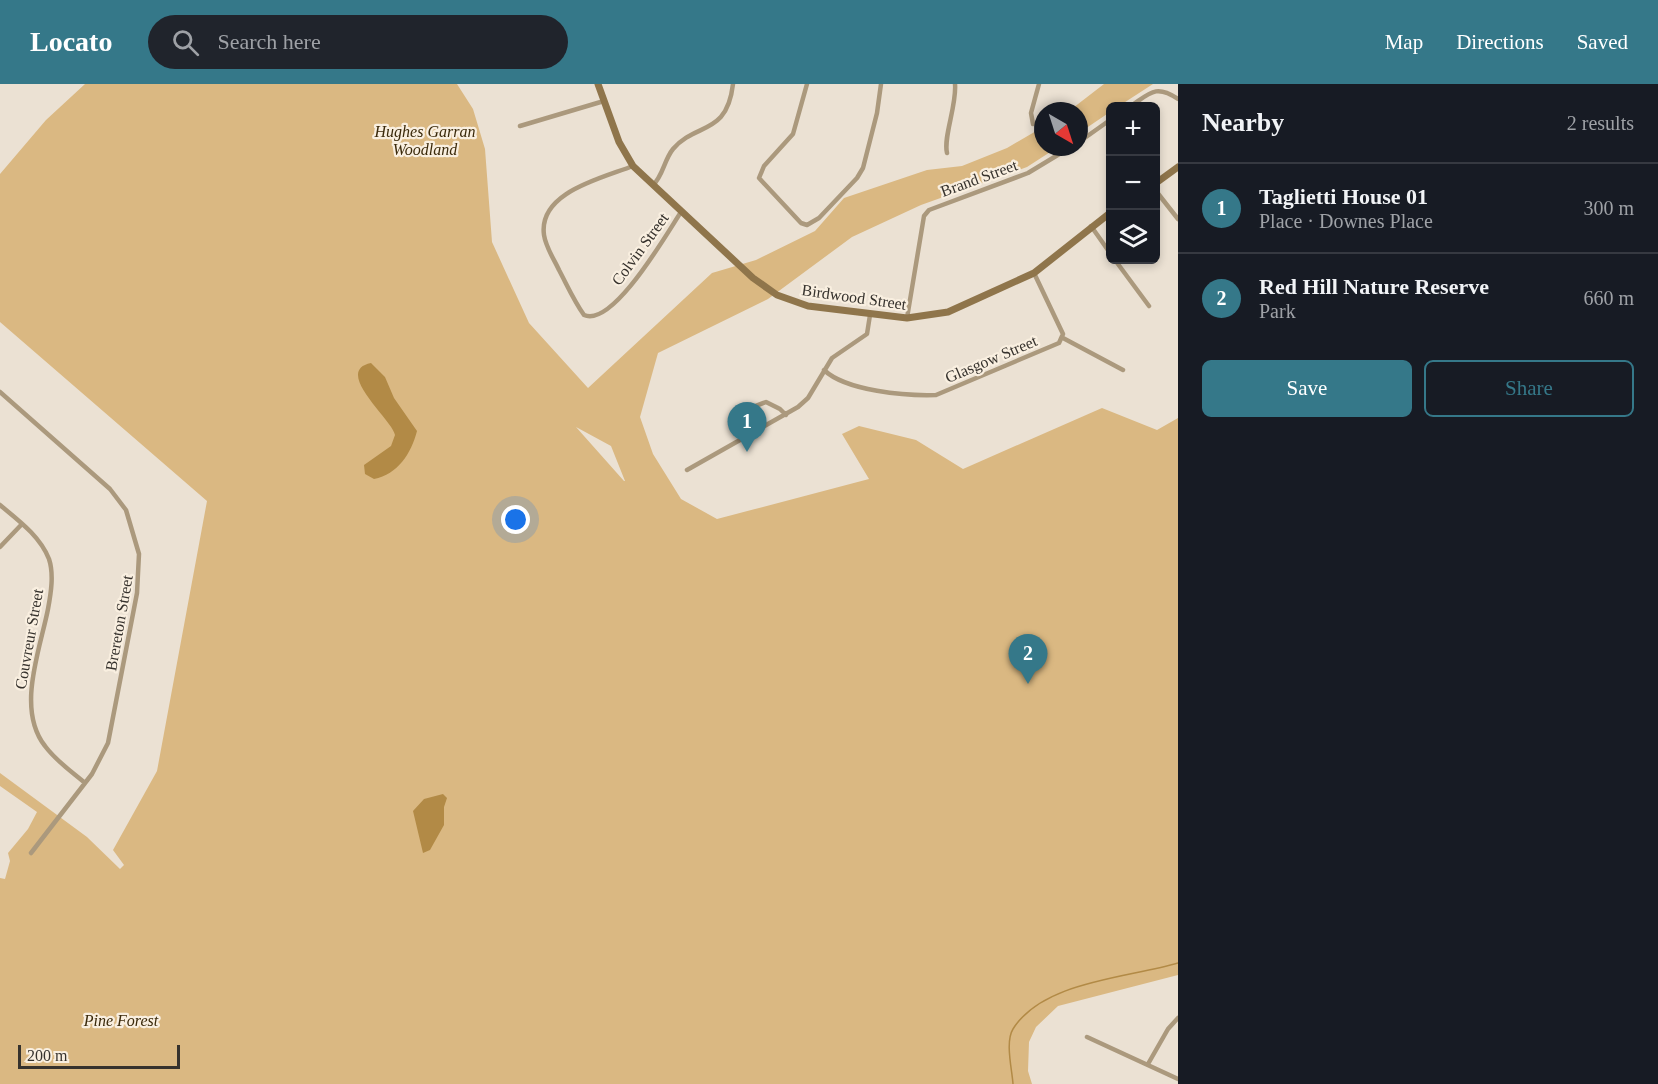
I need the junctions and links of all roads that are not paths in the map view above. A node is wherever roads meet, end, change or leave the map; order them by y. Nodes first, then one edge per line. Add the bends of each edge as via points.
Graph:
1 (598, 84) edge
2 (734, 84) edge
3 (807, 84) edge
4 (881, 84) edge
5 (956, 84) edge
6 (1039, 84) edge
7 (1178, 99) edge
8 (604, 101) junction
9 (1138, 102) edge
10 (1106, 123) edge
11 (1033, 124) dead end
12 (519, 126) dead end
13 (1088, 136) edge
14 (947, 153) dead end
15 (1056, 156) edge
16 (633, 166) junction
17 (1178, 167) edge
18 (1160, 180) edge
19 (653, 185) junction
20 (1160, 197) edge
21 (681, 212) junction
22 (1106, 216) edge
23 (1178, 219) edge
24 (1091, 226) junction
25 (1106, 247) edge
26 (1118, 264) edge
27 (1034, 273) junction
28 (1149, 306) dead end
29 (870, 315) junction
30 (907, 318) junction
31 (1063, 338) junction
32 (824, 370) junction
33 (1122, 370) dead end
34 (0, 393) edge
35 (786, 415) junction
36 (743, 440) junction
37 (687, 470) dead end
38 (0, 505) edge
39 (22, 524) junction
40 (0, 547) edge
41 (85, 783) junction
42 (31, 853) dead end
43 (1178, 1018) edge
44 (1088, 1037) dead end
45 (1148, 1064) junction
46 (1178, 1079) edge

1 - 8 street, Birdwood Street
2 - 19 street via 718,121 674,147
3 - 4 street via 793,134 764,166 759,178 807,225 819,218 863,168
5 - 14 street
6 - 11 street via 1031,113
7 - 9 street via 1157,90
8 - 12 street
8 - 16 street, Birdwood Street via 622,149
10 - 13 street
15 - 30 street, Brand Street via 1028,173 928,210
16 - 19 street, Birdwood Street
16 - 21 street, Colvin Street via 572,191 547,216 544,226 548,247 584,315 598,316 627,291
17 - 18 street
19 - 21 street, Birdwood Street
20 - 23 street
21 - 29 street, Birdwood Street via 753,278 792,302
22 - 24 street, Birdwood Street
24 - 25 street
24 - 27 street, Birdwood Street
26 - 28 street
27 - 30 street, Birdwood Street via 948,312
27 - 31 street
29 - 30 street, Birdwood Street
29 - 32 street via 867,334 832,358
31 - 32 street, Glasgow Street via 936,395 851,385 833,379
31 - 33 street
32 - 35 street via 808,398
34 - 41 street, Brereton Street via 110,489 126,510 134,530 140,573 112,726 101,761
35 - 36 street
35 - 36 street via 766,402 750,408 742,424
36 - 37 street
38 - 39 street, Couvreur Street
39 - 40 street
39 - 41 street, Couvreur Street via 42,546 51,572 32,692 32,715 44,746
41 - 42 street, Brereton Street
43 - 45 street
44 - 45 street
45 - 46 street

